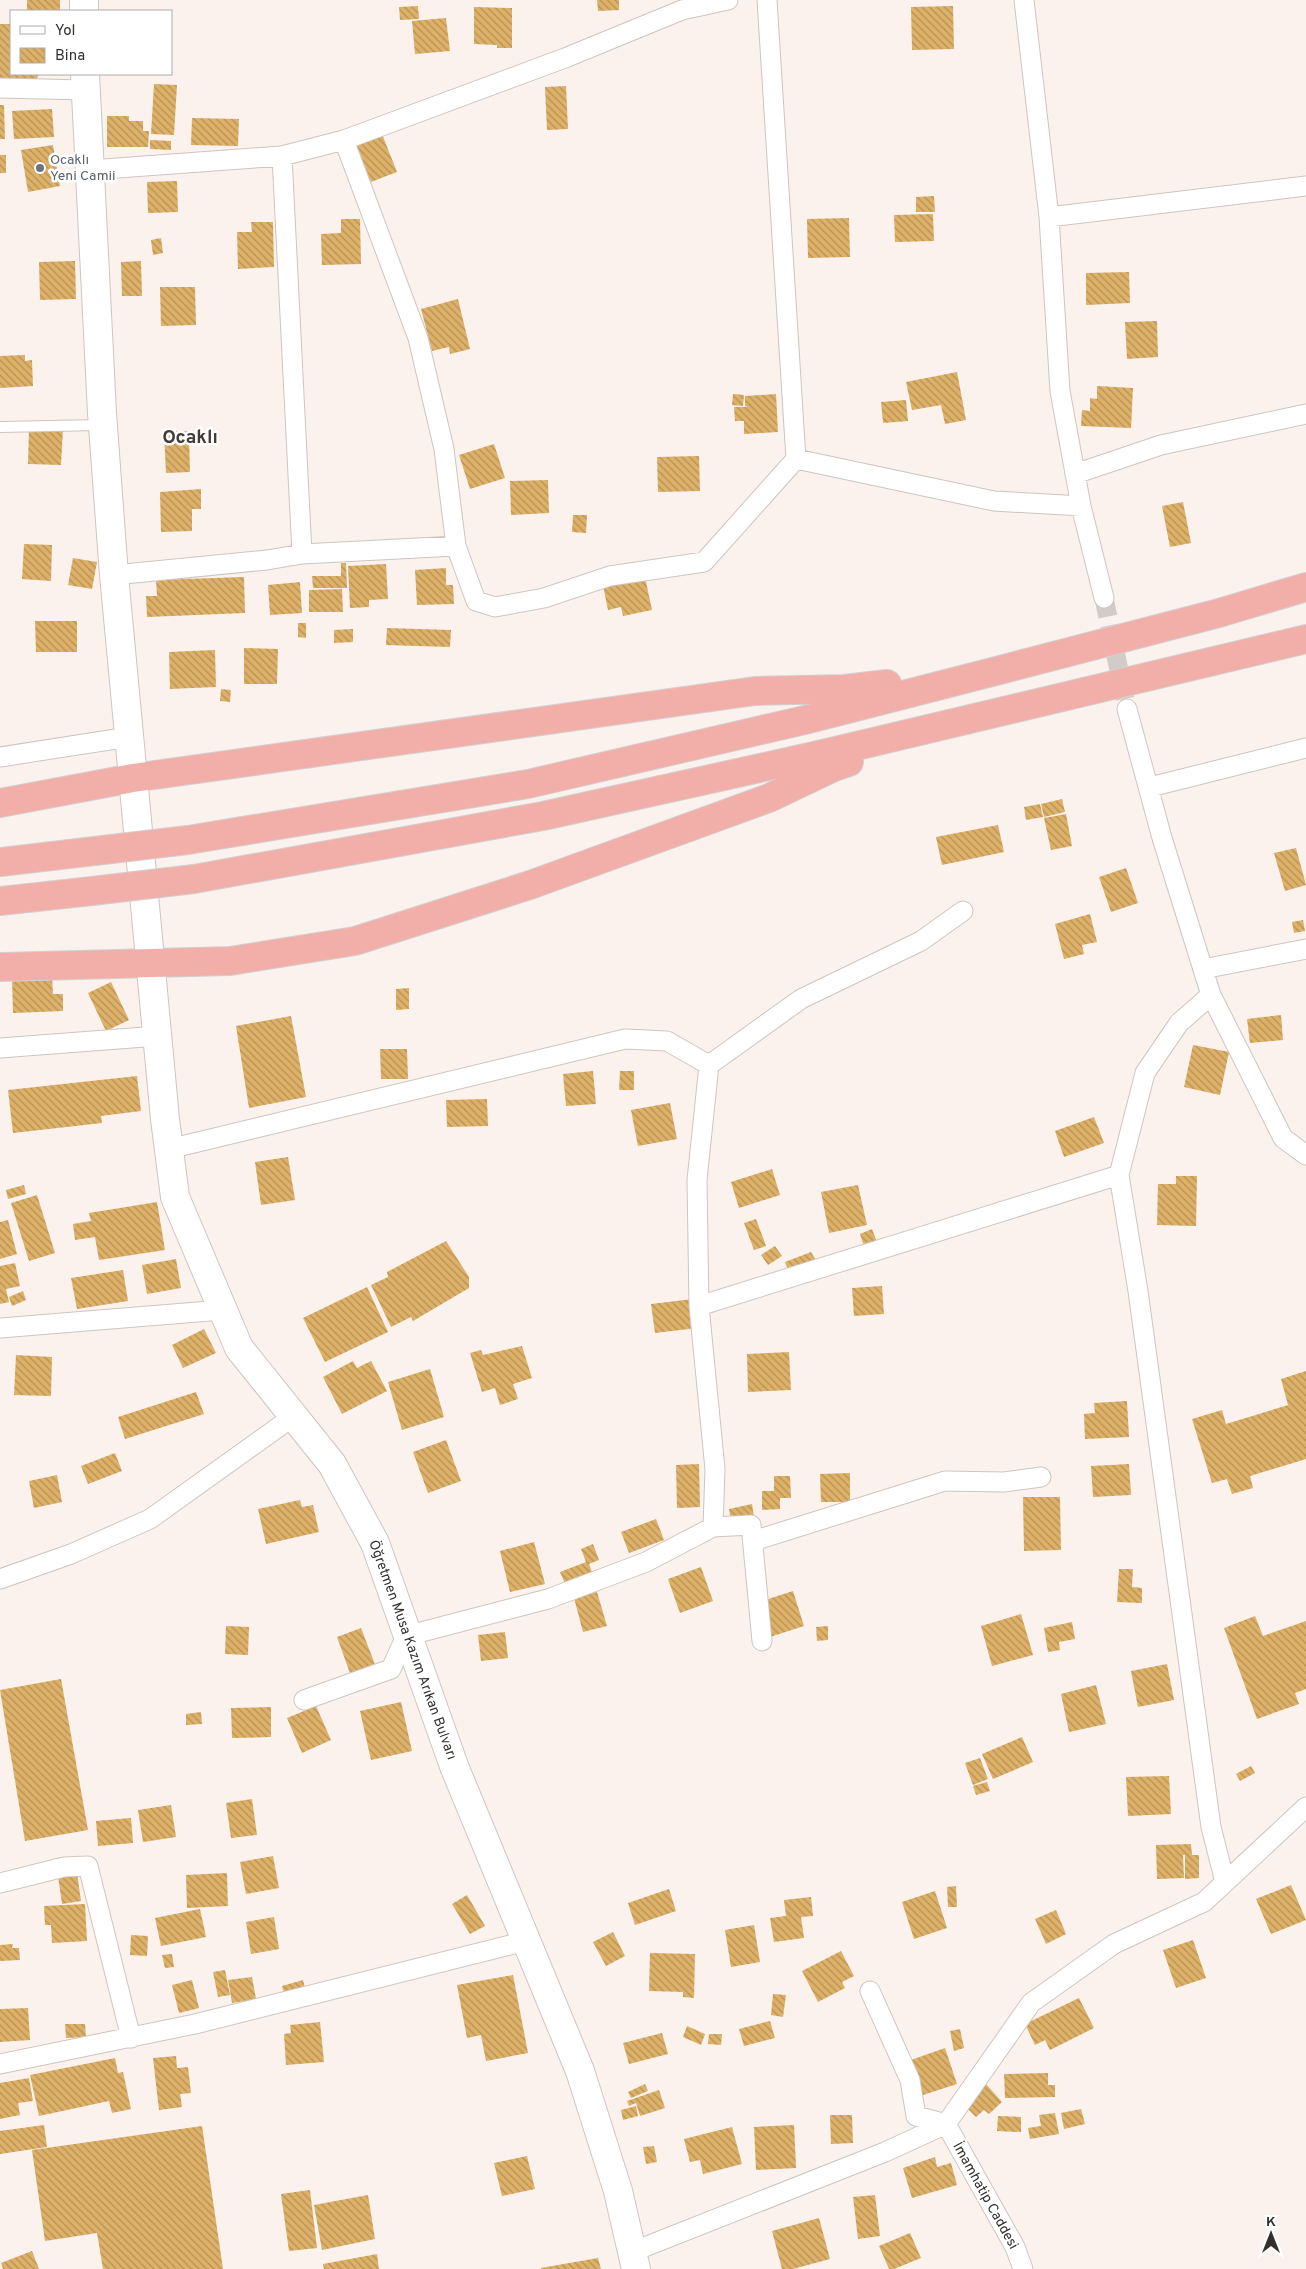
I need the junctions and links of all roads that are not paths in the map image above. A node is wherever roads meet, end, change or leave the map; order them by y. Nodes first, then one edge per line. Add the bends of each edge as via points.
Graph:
1 (728, 0) edge
2 (766, 0) edge
3 (1024, 0) edge
4 (85, 82) edge
5 (0, 88) edge
6 (344, 140) junction
7 (282, 156) junction
8 (90, 170) junction
9 (1306, 186) edge
10 (1049, 217) junction
11 (1306, 414) edge
12 (103, 425) junction
13 (0, 427) edge
14 (796, 459) junction
15 (1075, 474) junction
16 (1081, 506) junction
17 (456, 546) junction
18 (302, 554) junction
19 (114, 575) junction
20 (1306, 587) edge
21 (1104, 598) tunnel mouth
22 (1306, 639) edge
23 (1000, 670) junction
24 (1017, 708) junction
25 (1127, 709) tunnel mouth
26 (130, 737) junction
27 (1306, 748) edge
28 (0, 757) edge
29 (134, 778) junction
30 (1150, 787) junction
31 (0, 803) edge
32 (0, 862) edge
33 (0, 901) edge
34 (963, 911) dead end
35 (1306, 949) edge
36 (152, 964) junction
37 (0, 967) edge
38 (1203, 969) junction
39 (1211, 995) junction
40 (158, 1036) junction
41 (0, 1048) edge
42 (709, 1065) junction
43 (169, 1149) junction
44 (1306, 1155) edge
45 (1119, 1175) junction
46 (698, 1306) junction
47 (222, 1310) junction
48 (0, 1328) edge
49 (294, 1416) junction
50 (1041, 1477) dead end
51 (714, 1527) junction
52 (753, 1541) junction
53 (0, 1579) edge
54 (408, 1636) junction
55 (762, 1641) dead end
56 (304, 1700) dead end
57 (1306, 1808) edge
58 (1225, 1882) junction
59 (0, 1883) edge
60 (526, 1941) junction
61 (870, 1991) dead end
62 (132, 2038) junction
63 (0, 2064) edge
64 (946, 2124) junction
65 (634, 2260) edge
66 (1023, 2269) edge

1 - 6 street via 682,10 565,58
2 - 14 street
3 - 10 street
4 - 5 street
4 - 8 street, Öğretmen Musa Kazım Arıkan Bulvarı
6 - 7 street
6 - 17 street via 418,338 444,449
7 - 8 street
7 - 18 street
8 - 12 street, Öğretmen Musa Kazım Arıkan Bulvarı
9 - 10 street
10 - 15 street via 1060,391
11 - 15 street via 1161,444
12 - 13 lane
12 - 19 street, Öğretmen Musa Kazım Arıkan Bulvarı
14 - 16 street via 994,500
14 - 17 street via 704,562 610,576 544,598 495,607 476,601
15 - 16 street
16 - 21 street
17 - 18 street
18 - 19 street
19 - 26 street, Öğretmen Musa Kazım Arıkan Bulvarı
20 - 23 highway
22 - 24 highway
23 - 29 highway via 844,689 755,692
23 - 32 highway, bridge via 528,784 188,840
24 - 33 highway, bridge via 543,816 194,879
24 - 36 highway via 834,767 769,798 530,885 355,941 230,961
25 - 30 street
26 - 28 street
26 - 29 street, Öğretmen Musa Kazım Arıkan Bulvarı
27 - 30 street
29 - 31 highway
29 - 36 street, Öğretmen Musa Kazım Arıkan Bulvarı
30 - 38 street via 1162,838
34 - 42 street via 921,941 801,999
35 - 38 street
36 - 37 highway
36 - 40 street, Öğretmen Musa Kazım Arıkan Bulvarı
38 - 39 street
39 - 44 street via 1283,1138
39 - 45 street via 1179,1023 1145,1073
40 - 41 street
40 - 43 street, Öğretmen Musa Kazım Arıkan Bulvarı
42 - 43 street via 667,1041 625,1039
42 - 46 street via 697,1180
43 - 47 street, Öğretmen Musa Kazım Arıkan Bulvarı via 176,1197
45 - 46 street
45 - 58 street via 1212,1828
46 - 51 street via 715,1469
47 - 48 street
47 - 49 street, Öğretmen Musa Kazım Arıkan Bulvarı via 239,1348
49 - 53 street via 150,1518 70,1554
49 - 54 street, Öğretmen Musa Kazım Arıkan Bulvarı via 332,1464 375,1543
50 - 52 street via 1004,1482 945,1481
51 - 52 street via 751,1524
51 - 54 street via 646,1562 548,1599
52 - 55 street
54 - 56 street via 391,1669
54 - 60 street, Öğretmen Musa Kazım Arıkan Bulvarı via 454,1766
57 - 58 street
58 - 64 street via 1204,1902 1114,1944 1031,2003
59 - 62 street via 64,1867 88,1866
60 - 62 street
60 - 65 street, Öğretmen Musa Kazım Arıkan Bulvarı via 580,2071 618,2191
61 - 64 street via 910,2080 916,2116
62 - 63 street
64 - 65 street
64 - 66 street, İmamhatip Caddesi

